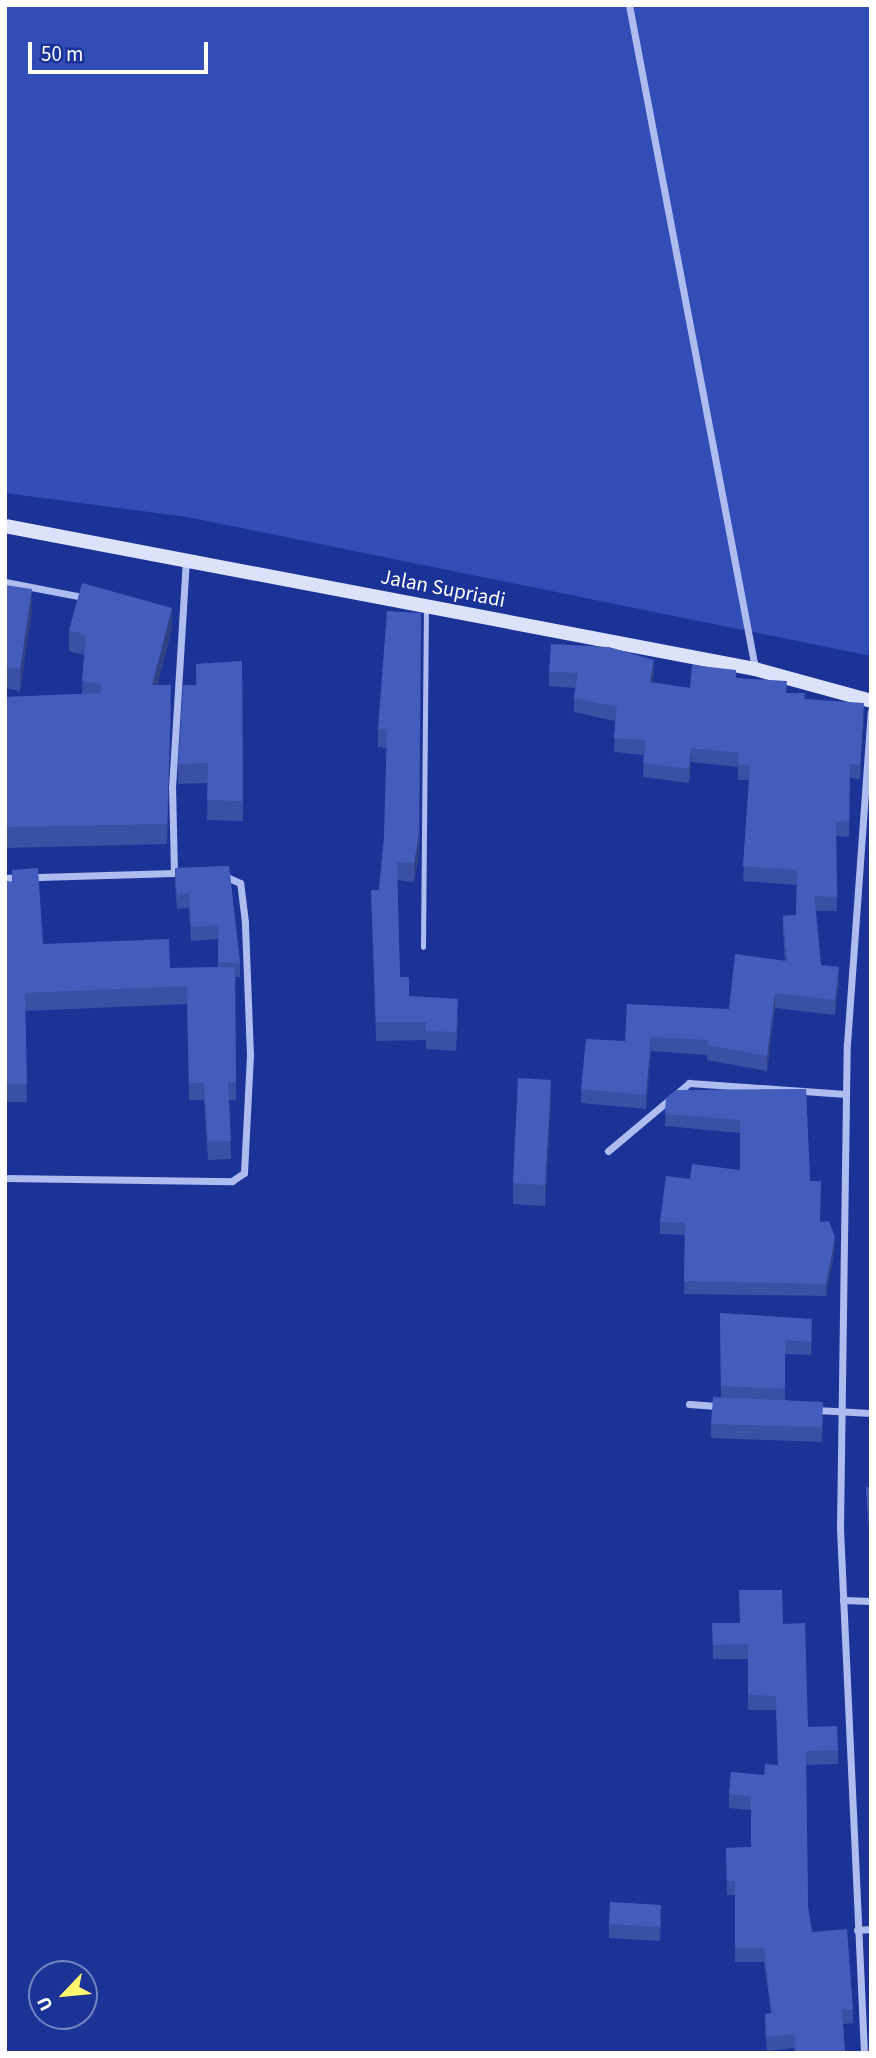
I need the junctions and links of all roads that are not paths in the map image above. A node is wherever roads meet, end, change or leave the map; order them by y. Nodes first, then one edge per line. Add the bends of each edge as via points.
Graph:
1 (629, 5) edge
2 (5, 526) edge
3 (186, 560) junction
4 (5, 582) edge
5 (100, 601) edge
6 (426, 606) junction
7 (167, 614) edge
8 (181, 617) junction
9 (755, 669) junction
10 (871, 701) edge
11 (871, 712) edge
12 (174, 873) junction
13 (186, 873) edge
14 (209, 874) edge
15 (5, 878) edge
16 (422, 947) dead end
17 (846, 1094) junction
18 (608, 1151) dead end
19 (5, 1178) edge
20 (689, 1404) dead end
21 (731, 1406) edge
22 (800, 1409) edge
23 (842, 1411) junction
24 (871, 1413) edge
25 (843, 1600) junction
26 (871, 1601) edge
27 (871, 1928) edge
28 (857, 1930) junction
29 (864, 2053) edge

1 - 9 street
2 - 3 main road, Jalan Supriadi
3 - 6 main road, Jalan Supriadi
3 - 8 street
4 - 5 street
6 - 9 main road, Jalan Supriadi
6 - 16 lane
7 - 8 street
8 - 12 street
9 - 10 main road, Jalan Supriadi
11 - 17 street
12 - 13 street
12 - 15 street
14 - 19 street via 234,876 242,888 250,1055 244,1173 232,1181
17 - 18 street via 688,1083
17 - 23 street
20 - 21 street
22 - 23 street
23 - 24 street
23 - 25 street
25 - 26 street
25 - 28 street
27 - 28 street
28 - 29 street

